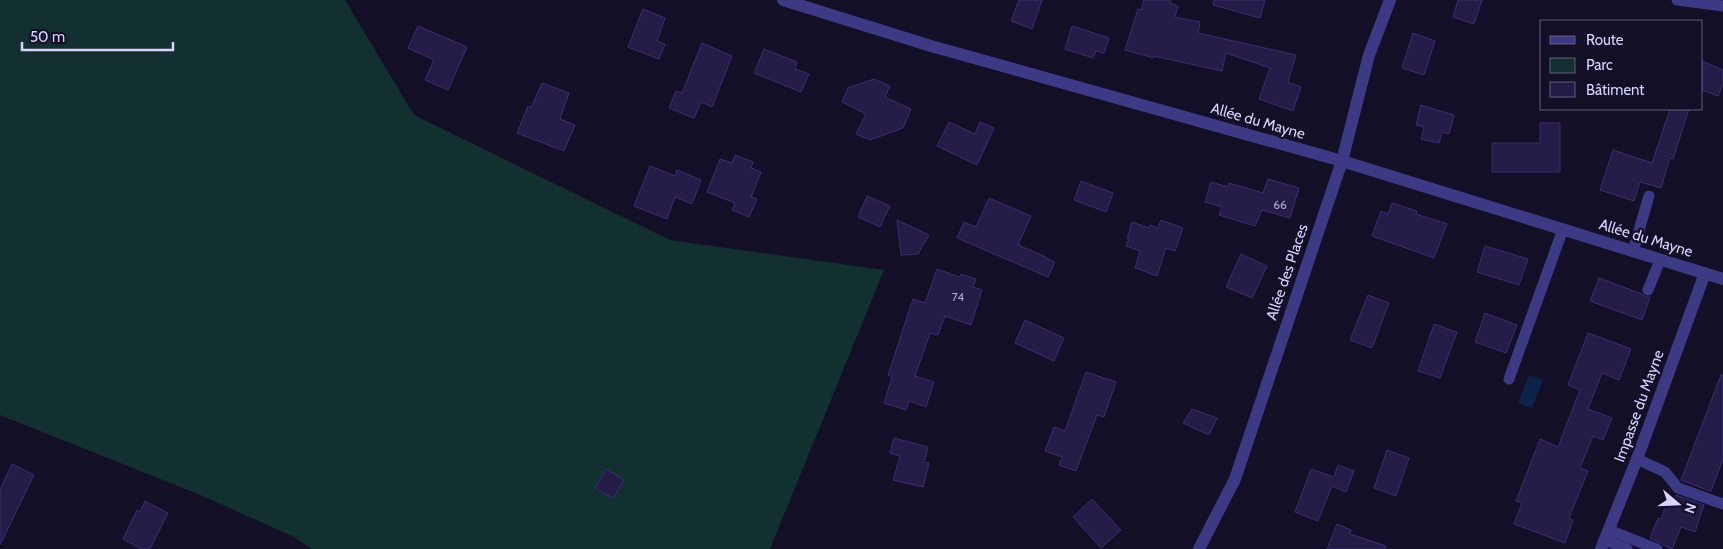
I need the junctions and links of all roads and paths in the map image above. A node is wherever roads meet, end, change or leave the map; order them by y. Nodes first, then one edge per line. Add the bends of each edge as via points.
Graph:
1 (783, 0) edge
2 (1390, 0) edge
3 (1677, 0) edge
4 (1723, 6) edge
5 (1342, 161) junction
6 (1649, 196) dead end
7 (1563, 230) junction
8 (1633, 251) junction
9 (1660, 260) junction
10 (1705, 273) junction
11 (1723, 279) edge
12 (1648, 290) dead end
13 (1509, 378) dead end
14 (1637, 458) junction
15 (1723, 504) edge
16 (1605, 540) edge
17 (1198, 549) edge
18 (1627, 549) edge
19 (1657, 549) edge

1 - 5 street, Allée du Mayne via 931,46
2 - 5 street, Allée des Places via 1369,54
3 - 4 lane
5 - 7 street, Allée du Mayne
5 - 17 street, Allée des Places via 1235,478
6 - 8 lane
7 - 8 street, Allée du Mayne
7 - 13 lane
8 - 9 street, Allée du Mayne
9 - 10 street, Allée du Mayne
9 - 12 lane
10 - 11 street, Allée du Mayne
10 - 14 street, Impasse du Mayne
14 - 15 lane via 1665,472 1678,488
14 - 16 street, Impasse du Mayne
16 - 18 lane
16 - 19 lane

